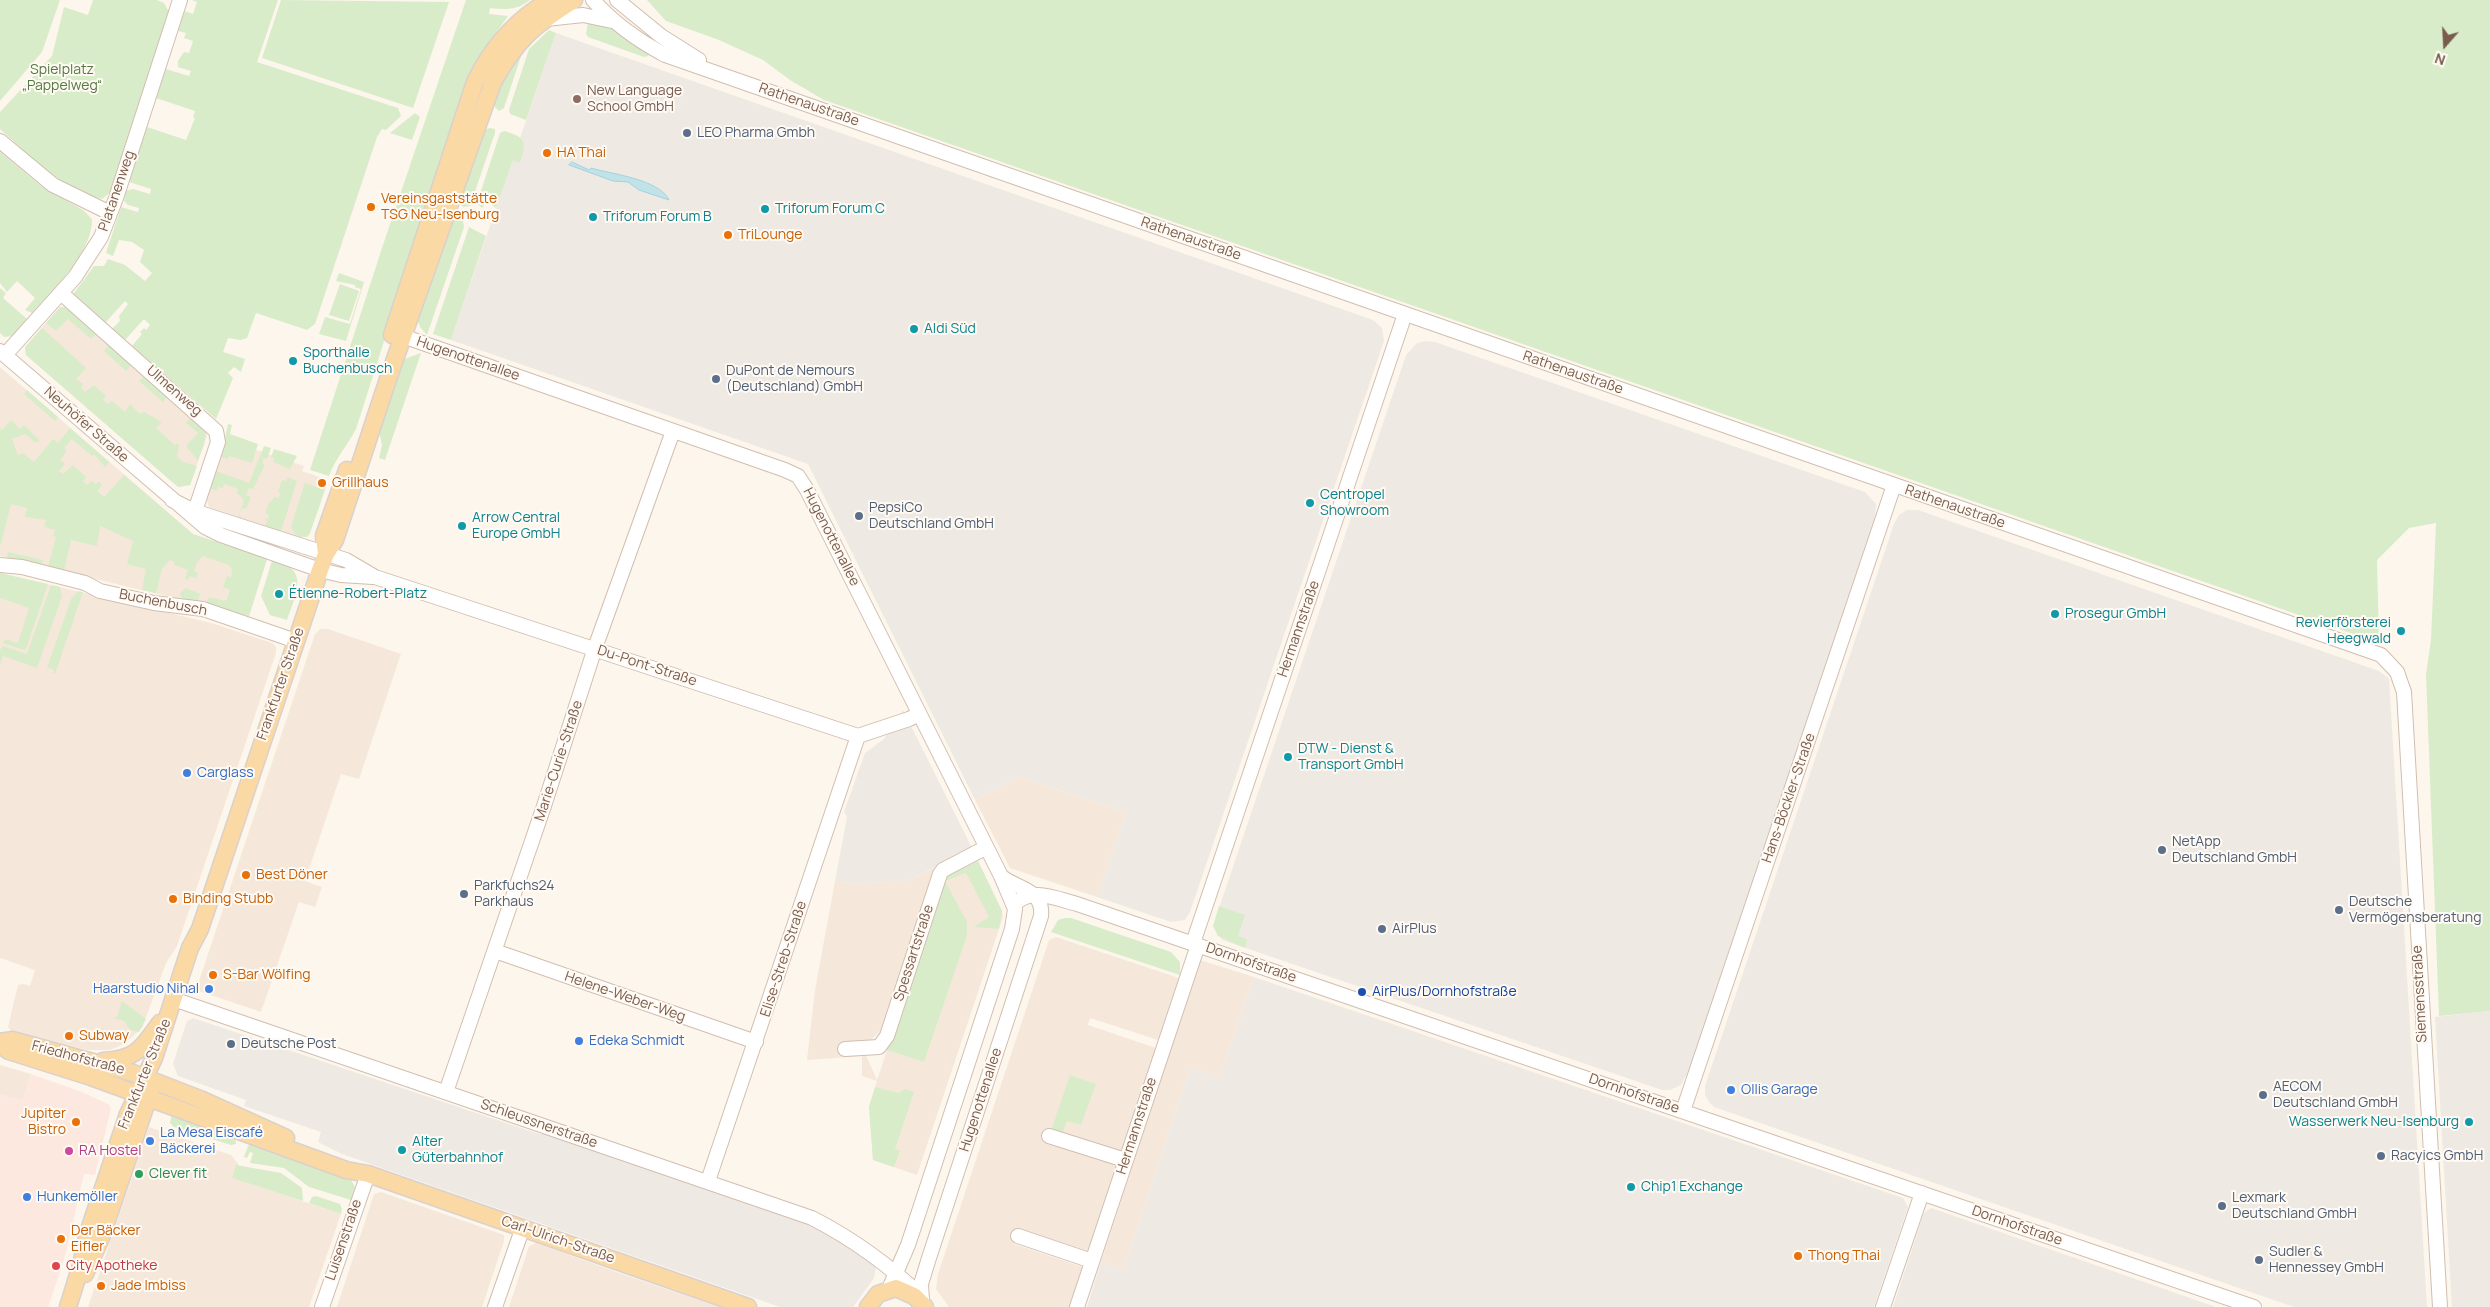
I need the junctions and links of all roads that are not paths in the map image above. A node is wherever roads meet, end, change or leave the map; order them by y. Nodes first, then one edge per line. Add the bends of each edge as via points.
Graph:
1 (180, 0) edge
2 (574, 0) edge
3 (593, 0) edge
4 (617, 0) edge
5 (549, 1) edge
6 (545, 19) junction
7 (612, 21) junction
8 (733, 78) junction
9 (0, 141) edge
10 (110, 213) junction
11 (61, 293) junction
12 (1405, 314) junction
13 (398, 335) junction
14 (3, 353) edge
15 (673, 430) junction
16 (1894, 485) junction
17 (194, 514) junction
18 (326, 554) junction
19 (0, 565) edge
20 (320, 570) junction
21 (375, 577) junction
22 (296, 641) junction
23 (595, 648) junction
24 (2402, 682) joint
25 (919, 714) junction
26 (858, 736) junction
27 (985, 848) junction
28 (1001, 876) junction
29 (1035, 894) junction
30 (1014, 905) junction
31 (1196, 944) junction
32 (495, 951) junction
33 (176, 1006) junction
34 (756, 1042) junction
35 (0, 1044) edge
36 (845, 1049) dead end
37 (94, 1061) junction
38 (149, 1080) junction
39 (446, 1092) junction
40 (142, 1096) junction
41 (1684, 1111) junction
42 (1049, 1136) dead end
43 (1125, 1160) junction
44 (368, 1174) junction
45 (708, 1181) junction
46 (1922, 1193) junction
47 (523, 1227) junction
48 (1018, 1236) dead end
49 (1092, 1261) junction
50 (894, 1280) junction
51 (925, 1304) edge
52 (68, 1307) edge
53 (74, 1307) edge
54 (322, 1307) edge
55 (496, 1307) edge
56 (748, 1307) edge
57 (868, 1307) edge
58 (1077, 1307) edge
59 (1883, 1307) edge
60 (2254, 1307) edge
61 (2440, 1307) edge

1 - 10 street, Platanenweg
2 - 6 main road, Frankfurter Straße
3 - 7 street, Rathenaustraße
4 - 8 street, Rathenaustraße via 661,36
5 - 13 main road, Frankfurter Straße via 510,30 476,82
6 - 7 street via 583,15
6 - 13 main road, Frankfurter Straße via 516,46 493,82
7 - 8 street, Rathenaustraße via 666,55
8 - 12 street, Rathenaustraße
9 - 10 street via 53,185
10 - 11 street, Platanenweg via 92,252
11 - 14 street, Platanenweg
11 - 17 street, Ulmenweg via 216,430 218,442
12 - 16 street, Rathenaustraße
12 - 31 street, Hermannstraße
13 - 15 street, Hugenottenallee
13 - 18 main road, Frankfurter Straße via 336,540
14 - 17 street, Neuhöfer Straße via 172,500
15 - 23 street, Marie-Curie-Straße
15 - 25 street, Hugenottenallee via 785,470 802,480
16 - 24 street, Rathenaustraße via 2374,651 2390,663
16 - 41 street, Hans-Böckler-Straße
17 - 18 street, Neuhöfer Straße
17 - 20 street, Neuhöfer Straße via 221,536
18 - 20 main road, Frankfurter Straße
18 - 21 street, Du-Pont-Straße via 346,560
19 - 22 street, Buchenbusch via 30,568 85,583 100,591 154,603 203,610
20 - 21 street, Du-Pont-Straße
20 - 22 main road, Frankfurter Straße
21 - 23 street, Du-Pont-Straße
22 - 33 main road, Frankfurter Straße via 200,929 198,950
23 - 26 street, Du-Pont-Straße
23 - 32 street, Marie-Curie-Straße
24 - 61 street, Siemensstraße
25 - 26 street
25 - 27 street, Hugenottenallee
26 - 34 street, Elise-Streb-Straße
27 - 28 street, Hugenottenallee
27 - 36 street, Spessartstraße via 940,874 887,1036 879,1047
28 - 29 street
28 - 30 street, Hugenottenallee
29 - 30 street via 1025,896
29 - 31 street, Dornhofstraße via 1078,904
29 - 51 street, Hugenottenallee via 1041,907 1040,922 921,1284
30 - 50 street, Hugenottenallee via 1012,929
31 - 41 street, Dornhofstraße
31 - 43 street, Hermannstraße
32 - 34 street, Helene-Weber-Weg
32 - 39 street, Marie-Curie-Straße
33 - 37 main road via 148,1042 132,1056
33 - 38 main road, Frankfurter Straße
33 - 39 street, Schleussnerstraße
34 - 45 street, Elise-Streb-Straße
35 - 37 main road, Friedhofstraße via 12,1040
35 - 40 main road, Friedhofstraße via 9,1051
37 - 38 main road, Friedhofstraße
38 - 40 main road, Frankfurter Straße
38 - 44 main road, Carl-Ulrich-Straße via 349,1163
39 - 45 street, Schleussnerstraße
40 - 44 main road, Carl-Ulrich-Straße via 346,1170
40 - 52 main road, Frankfurter Straße via 88,1233
40 - 53 main road, Frankfurter Straße via 101,1238
41 - 46 street, Dornhofstraße
42 - 43 street
43 - 49 street, Hermannstraße
44 - 47 main road, Carl-Ulrich-Straße
44 - 54 street, Luisenstraße
45 - 50 street, Schleussnerstraße via 812,1218 854,1242
46 - 59 street
46 - 60 street, Dornhofstraße
47 - 55 street
47 - 56 main road, Carl-Ulrich-Straße
48 - 49 street
49 - 58 street, Hermannstraße
50 - 51 main road, Hugenottenallee
50 - 57 main road

